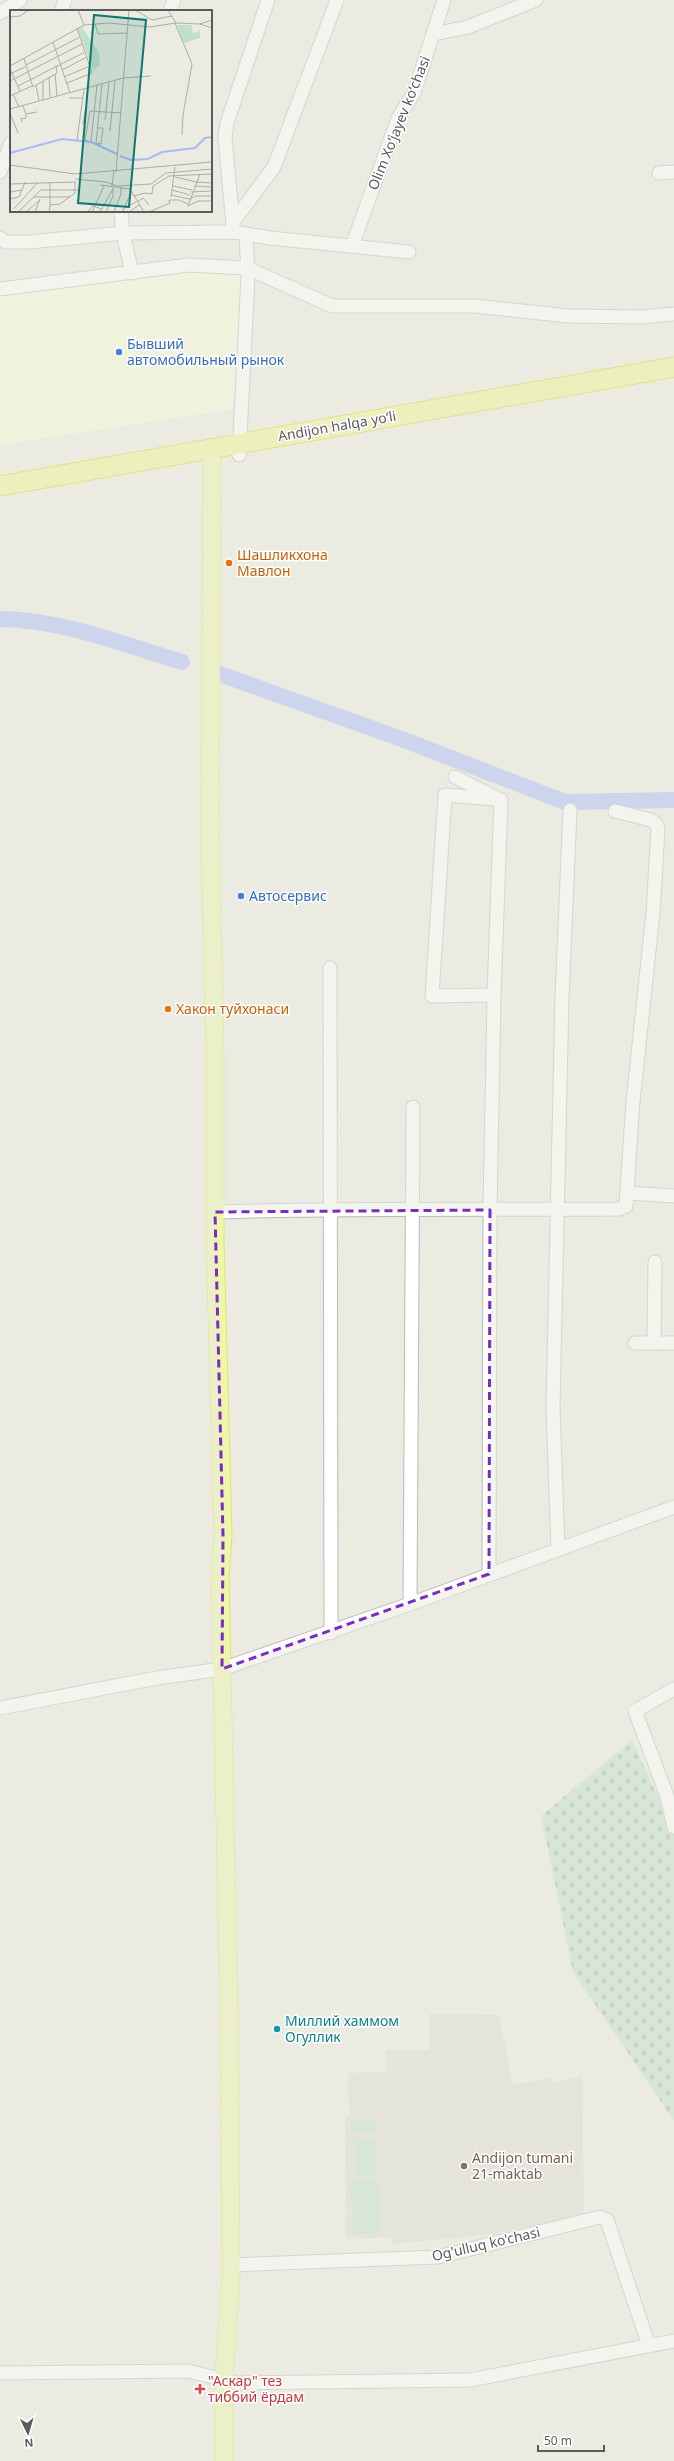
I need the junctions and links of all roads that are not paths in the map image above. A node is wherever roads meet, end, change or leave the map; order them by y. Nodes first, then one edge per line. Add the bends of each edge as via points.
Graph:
1 (20, 0) edge
2 (65, 0) edge
3 (174, 0) edge
4 (268, 0) edge
5 (337, 0) edge
6 (444, 0) edge
7 (536, 0) edge
8 (61, 10) edge
9 (170, 10) edge
10 (0, 13) edge
11 (433, 34) junction
12 (10, 146) edge
13 (0, 172) edge
14 (674, 172) edge
15 (659, 173) dead end
16 (121, 212) edge
17 (238, 229) junction
18 (123, 233) junction
19 (0, 238) edge
20 (352, 246) junction
21 (409, 252) dead end
22 (247, 268) junction
23 (131, 270) junction
24 (0, 289) edge
25 (674, 314) edge
26 (674, 367) edge
27 (674, 379) edge
28 (239, 449) junction
29 (211, 455) junction
30 (0, 486) edge
31 (0, 498) edge
32 (455, 777) dead end
33 (499, 799) junction
34 (570, 810) dead end
35 (615, 810) dead end
36 (330, 968) dead end
37 (494, 995) junction
38 (413, 1107) dead end
39 (628, 1193) junction
40 (674, 1196) edge
41 (331, 1209) junction
42 (558, 1209) junction
43 (490, 1210) junction
44 (412, 1211) junction
45 (215, 1212) junction
46 (655, 1262) dead end
47 (635, 1343) dead end
48 (654, 1343) junction
49 (674, 1343) edge
50 (674, 1507) edge
51 (558, 1549) junction
52 (489, 1574) junction
53 (410, 1604) junction
54 (331, 1633) junction
55 (222, 1669) junction
56 (674, 1689) edge
57 (0, 1708) edge
58 (670, 1794) edge
59 (674, 1826) edge
60 (230, 2265) junction
61 (674, 2341) edge
62 (649, 2346) junction
63 (0, 2373) edge
64 (224, 2379) junction
65 (224, 2461) edge

1 - 10 street
2 - 8 street
3 - 9 street
4 - 17 street via 227,123 225,138
5 - 17 street via 274,167
6 - 11 street, Olim Xoʻjayev koʻchasi
7 - 11 street via 468,27
11 - 20 street, Olim Xoʻjayev koʻchasi via 414,93 399,116
12 - 13 street
14 - 15 street
16 - 18 street
17 - 18 street
17 - 20 street
17 - 22 street
18 - 19 street via 29,242 5,242
18 - 23 street
20 - 21 street
22 - 23 street via 188,265
22 - 25 street via 332,306 475,306 568,316 641,317
22 - 28 street
23 - 24 street
26 - 28 highway, Andijon halqa yo‘li
27 - 28 highway, Andijon halqa yo‘li
28 - 29 highway, Andijon halqa yo‘li
29 - 30 highway, Andijon halqa yo‘li
29 - 31 highway, Andijon halqa yo‘li
29 - 45 main road via 210,843 215,1051
32 - 33 street
33 - 37 street via 501,800
33 - 37 street via 445,795 432,996
34 - 42 street via 562,997
35 - 39 street via 651,820 658,829 653,914 633,1101
36 - 41 street
37 - 43 street
38 - 44 street
39 - 40 street
39 - 42 street via 626,1206 619,1209
41 - 44 street
41 - 45 street
41 - 54 street
42 - 43 street
42 - 51 street via 553,1407
43 - 44 street
43 - 52 street
44 - 53 street
45 - 55 main road via 223,1536 220,1576
46 - 48 street
47 - 48 street
48 - 49 street
50 - 51 street
51 - 52 street
52 - 53 street
53 - 54 street
54 - 55 street
55 - 57 street via 157,1678
55 - 60 main road via 229,2012
56 - 58 street via 635,1711
58 - 59 street
60 - 62 street, Og'ulluq ko'chasi via 438,2257 600,2217 606,2220
60 - 64 main road
61 - 62 street
62 - 64 street via 470,2380 237,2382
63 - 64 street via 188,2371
64 - 65 main road

